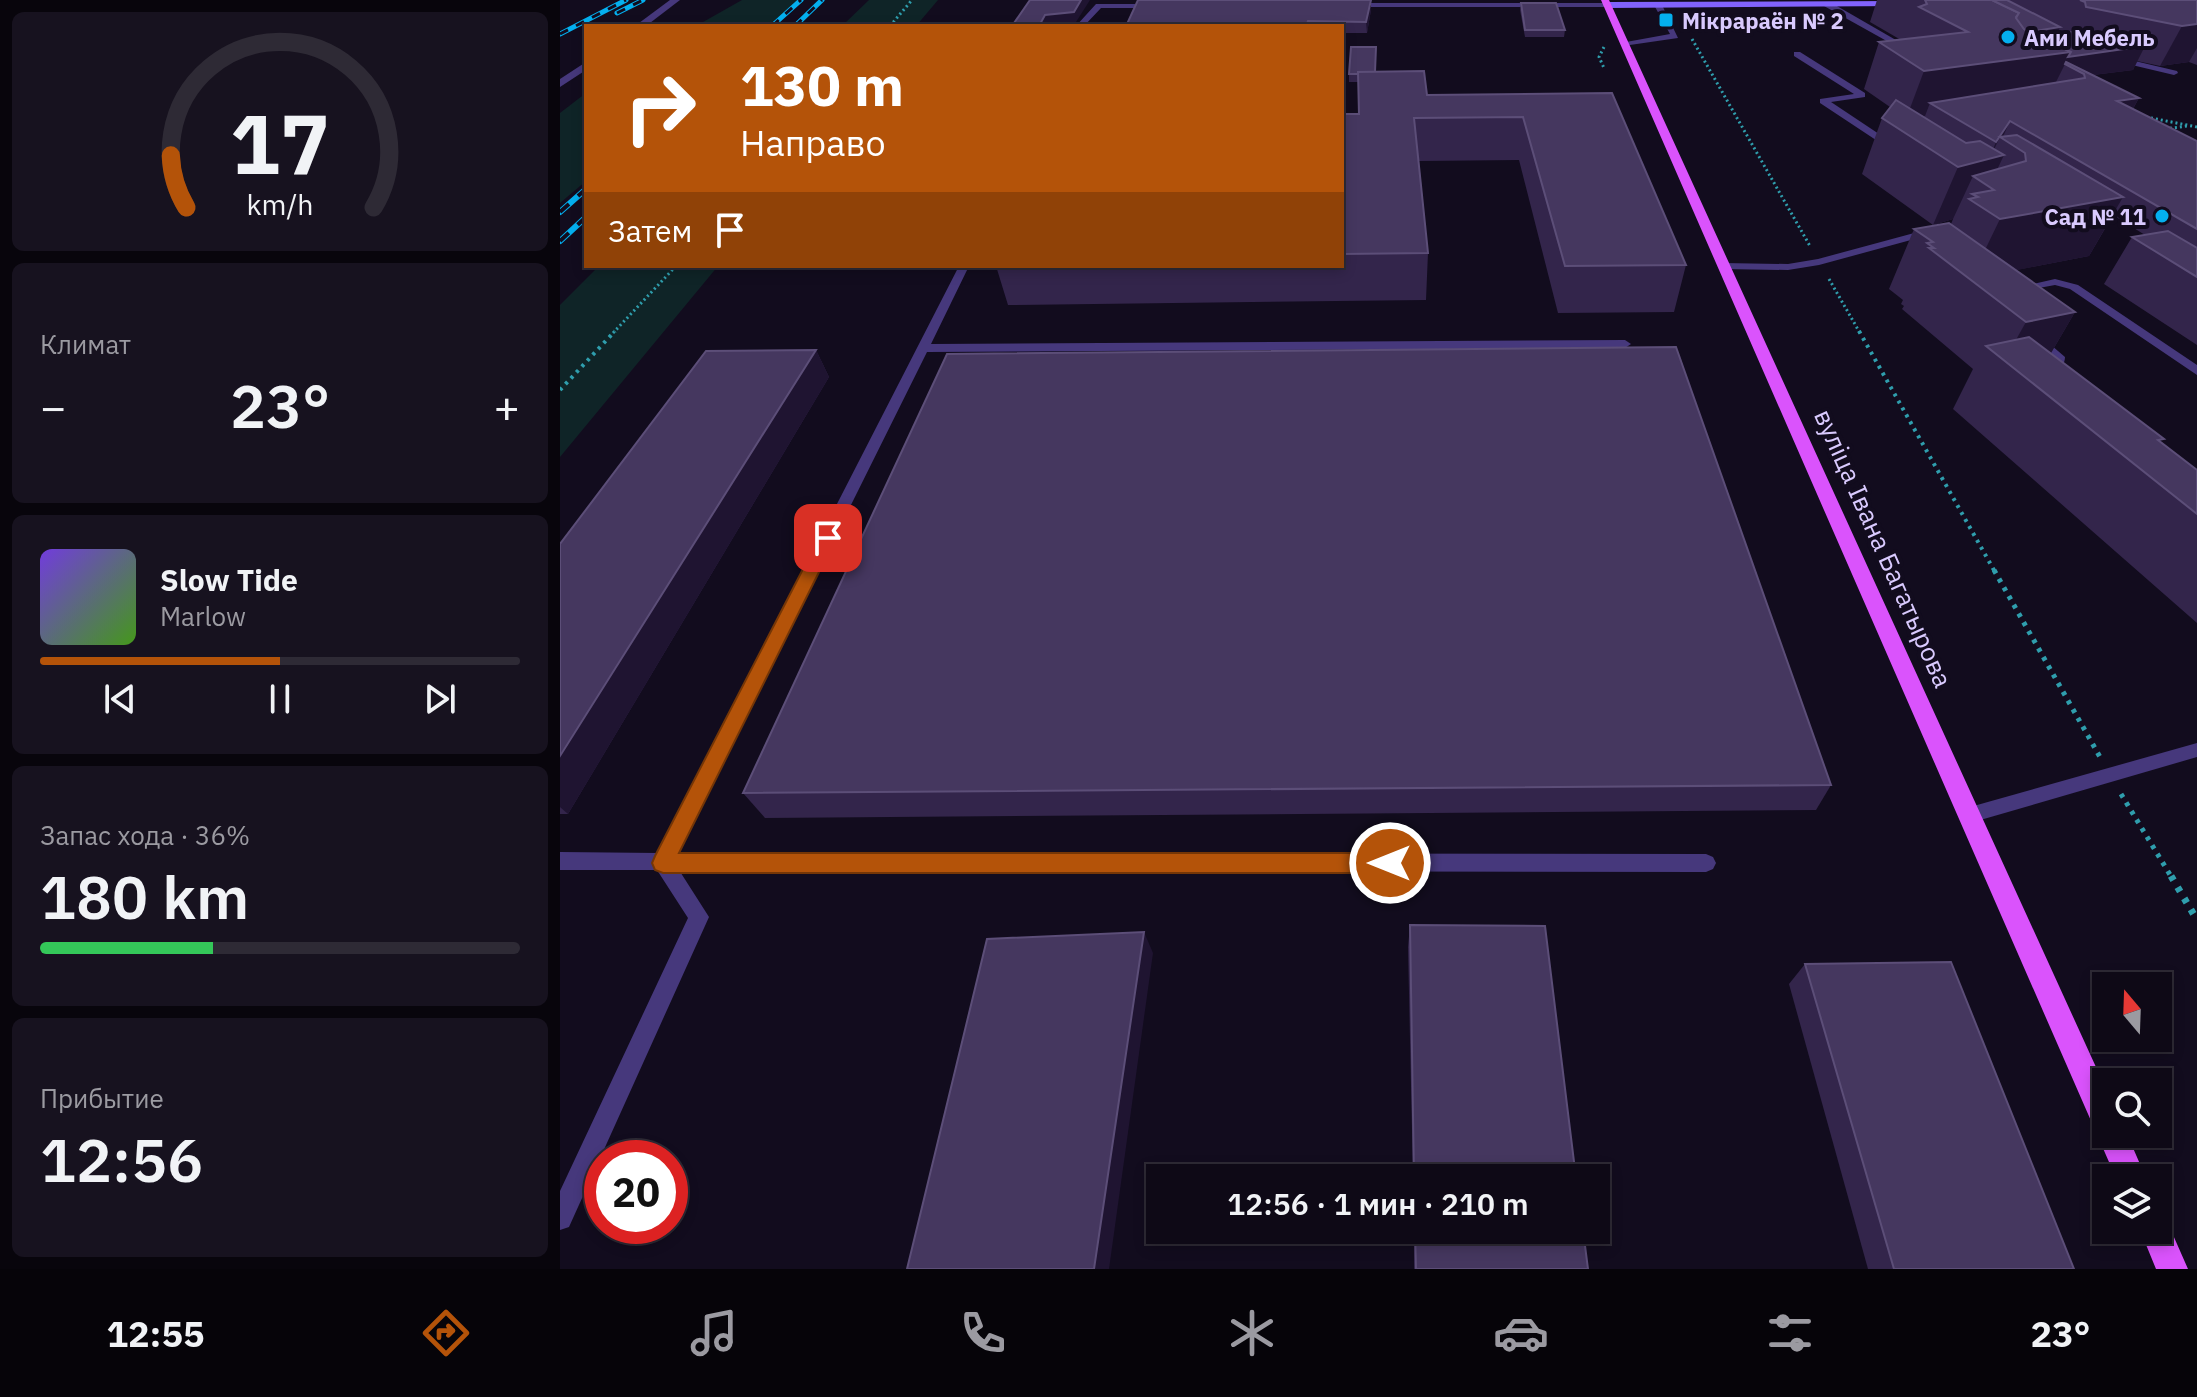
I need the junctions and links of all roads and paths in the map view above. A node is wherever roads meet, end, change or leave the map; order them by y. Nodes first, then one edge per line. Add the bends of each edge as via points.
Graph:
1 (676, 0) edge
2 (912, 0) edge
3 (1511, 2) edge
4 (1607, 2) edge
5 (1676, 2) edge
6 (1157, 3) edge
7 (1903, 3) edge
8 (1827, 4) junction
9 (1343, 5) edge
10 (1658, 5) junction
11 (1171, 6) edge
12 (643, 24) edge
13 (892, 24) edge
14 (1082, 24) edge
15 (1689, 33) dead end
16 (1626, 44) junction
17 (1904, 47) edge
18 (1797, 54) dead end
19 (2101, 56) edge
20 (584, 66) edge
21 (2174, 73) dead end
22 (560, 84) edge
23 (2142, 116) edge
24 (2194, 126) edge
25 (1884, 128) dead end
26 (1868, 130) junction
27 (2164, 130) edge
28 (1903, 153) edge
29 (1934, 230) edge
30 (1819, 262) junction
31 (1723, 266) junction
32 (674, 268) edge
33 (963, 268) edge
34 (2009, 291) edge
35 (2029, 331) edge
36 (1625, 344) edge
37 (924, 348) junction
38 (2197, 371) edge
39 (2042, 384) edge
40 (560, 390) edge
41 (2197, 750) edge
42 (2111, 777) junction
43 (1970, 815) junction
44 (560, 861) edge
45 (663, 863) junction
46 (1706, 863) dead end
47 (2197, 920) edge
48 (2092, 1090) edge
49 (560, 1218) edge
50 (2161, 1244) edge
51 (2172, 1269) edge

1 - 12 street
2 - 13 path
3 - 4 lane
3 - 9 lane
4 - 10 main road
4 - 16 main road, вуліца Івана Багатырова
5 - 8 main road
5 - 10 main road
6 - 11 lane
6 - 14 lane via 1099,6
7 - 8 main road
8 - 17 lane
10 - 16 lane via 1675,36
15 - 30 path
16 - 31 main road, вуліца Івана Багатырова
18 - 26 lane via 1862,95 1823,101
19 - 21 lane
20 - 22 street
23 - 24 path
24 - 27 path
25 - 26 lane
26 - 28 lane
29 - 30 lane
30 - 31 lane
30 - 42 path
31 - 43 main road, вуліца Івана Багатырова
32 - 40 path
33 - 37 lane
34 - 38 lane via 2064,283
35 - 39 lane via 2059,357
36 - 37 lane
37 - 45 lane
41 - 42 lane
42 - 43 lane
42 - 47 path
43 - 48 main road, вуліца Івана Багатырова
44 - 45 lane
45 - 46 lane
45 - 49 lane via 699,917
50 - 51 main road

